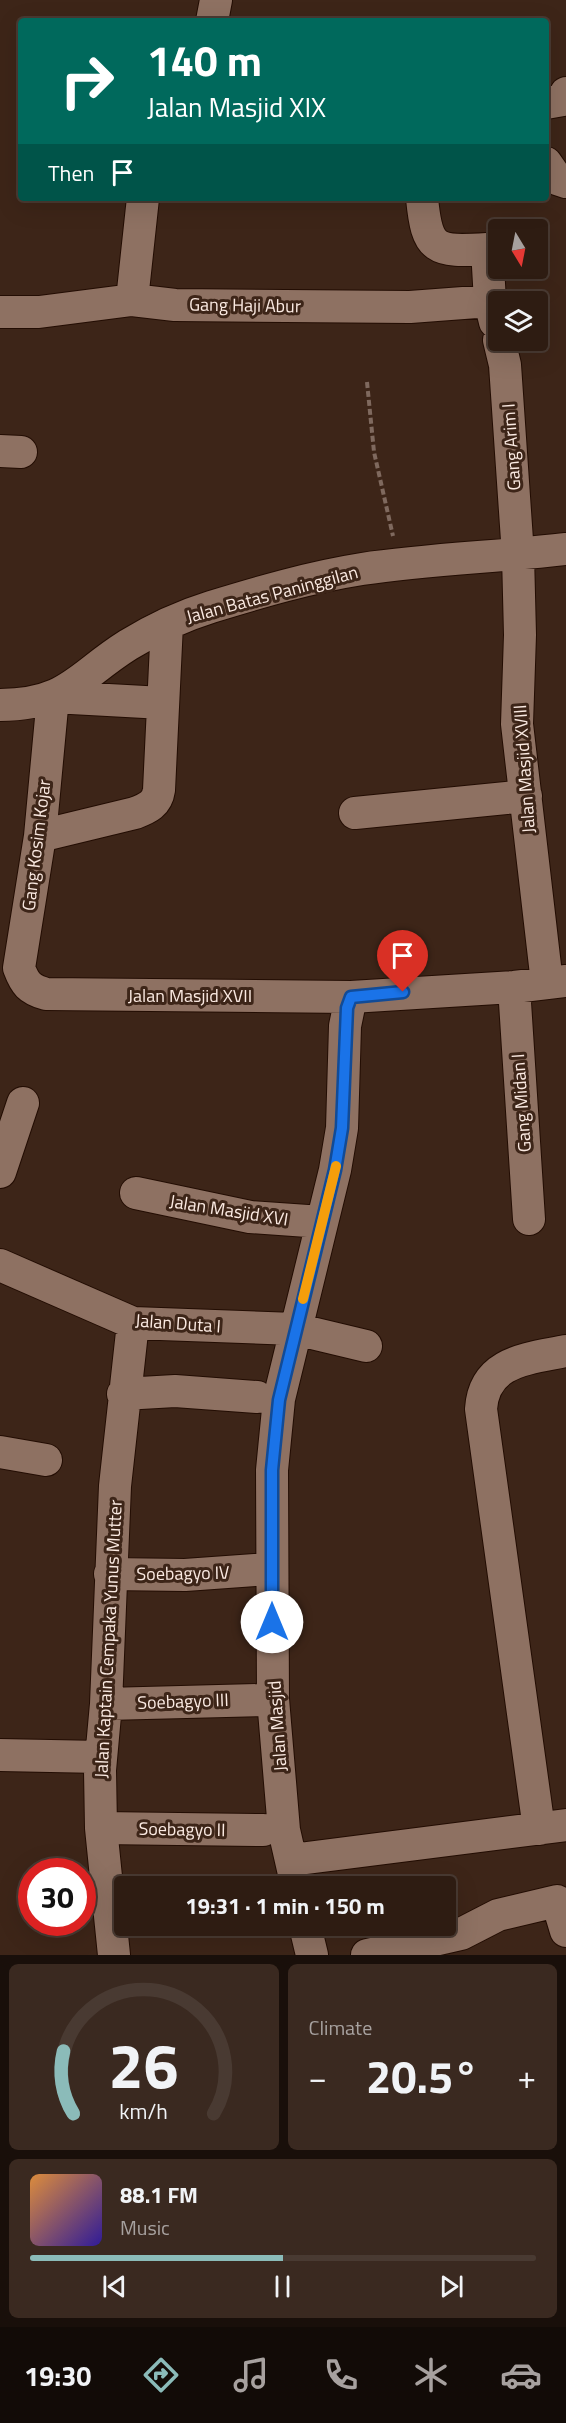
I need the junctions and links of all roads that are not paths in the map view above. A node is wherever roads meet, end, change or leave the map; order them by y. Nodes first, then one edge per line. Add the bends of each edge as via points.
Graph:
1 (216, 0) edge
2 (213, 18) edge
3 (549, 167) edge
4 (566, 182) edge
5 (143, 201) edge
6 (422, 201) edge
7 (489, 291) edge
8 (132, 300) junction
9 (488, 301) edge
10 (0, 312) edge
11 (502, 351) edge
12 (566, 549) edge
13 (518, 555) junction
14 (167, 624) junction
15 (53, 697) junction
16 (163, 704) junction
17 (0, 705) edge
18 (526, 796) junction
19 (355, 813) dead end
20 (40, 836) junction
21 (556, 982) edge
22 (514, 987) junction
23 (31, 989) joint
24 (351, 997) junction
25 (23, 1103) dead end
26 (0, 1172) edge
27 (136, 1193) dead end
28 (529, 1220) dead end
29 (322, 1222) junction
30 (0, 1265) edge
31 (132, 1323) junction
32 (295, 1329) junction
33 (366, 1346) dead end
34 (566, 1351) edge
35 (123, 1394) junction
36 (257, 1397) dead end
37 (0, 1452) edge
38 (46, 1460) dead end
39 (255, 1570) dead end
40 (110, 1574) junction
41 (261, 1700) dead end
42 (106, 1704) junction
43 (0, 1755) edge
44 (101, 1757) junction
45 (552, 1827) edge
46 (101, 1828) junction
47 (263, 1830) dead end
48 (294, 1874) edge
49 (566, 1930) edge
50 (307, 1936) edge
51 (114, 1955) edge
52 (312, 1955) edge
53 (367, 1955) edge

1 - 2 street
3 - 4 street via 557,179
5 - 8 street
6 - 7 street via 426,232 438,246 459,251 487,249
8 - 9 street, Gang Haji Abur via 175,305 398,307
8 - 10 street, Gang Haji Abur via 39,312
11 - 13 street, Gang Arim I
12 - 13 street, Jalan Batas Paninggilan
13 - 14 street, Jalan Batas Paninggilan via 332,575 210,607
13 - 18 street, Jalan Masjid XVIII via 518,724
14 - 15 street, Jalan Batas Paninggilan via 127,645 72,688
14 - 16 street
15 - 16 street
15 - 17 street, Jalan Batas Paninggilan via 26,705
15 - 20 street, Gang Kosim Kojar
16 - 20 street via 159,790 155,801 135,813
18 - 19 street
18 - 21 street, Jalan Masjid XVIII via 530,855
20 - 23 street, Gang Kosim Kojar via 19,968
21 - 22 street, Jalan Masjid XVII
22 - 24 street, Jalan Masjid XVII
22 - 28 street, Gang Midan I
23 - 24 street, Jalan Masjid XVII via 46,994
24 - 29 street, Jalan Masjid via 345,1026 342,1128
25 - 26 street
27 - 29 street, Jalan Masjid XVI via 250,1217
29 - 32 street, Jalan Masjid
30 - 31 street, Jalan Duta I
31 - 32 street, Jalan Duta I
31 - 35 street, Jalan Kaptain Cempaka Yunus Mutter
32 - 33 street, Jalan Duta I
32 - 48 street, Jalan Masjid via 279,1400 272,1470 273,1700 284,1830
34 - 45 street via 502,1369 488,1381 482,1402
35 - 36 street via 175,1392
35 - 40 street, Jalan Kaptain Cempaka Yunus Mutter
37 - 38 street
39 - 40 street, Soebagyo IV via 185,1575
40 - 42 street, Jalan Kaptain Cempaka Yunus Mutter
41 - 42 street, Soebagyo III
42 - 44 street, Jalan Kaptain Cempaka Yunus Mutter
43 - 44 street
44 - 46 street, Jalan Kaptain Cempaka Yunus Mutter
45 - 48 street
46 - 47 street, Soebagyo II
46 - 51 street, Jalan Kaptain Cempaka Yunus Mutter
49 - 53 street via 557,1901 498,1915 461,1934
50 - 52 street

